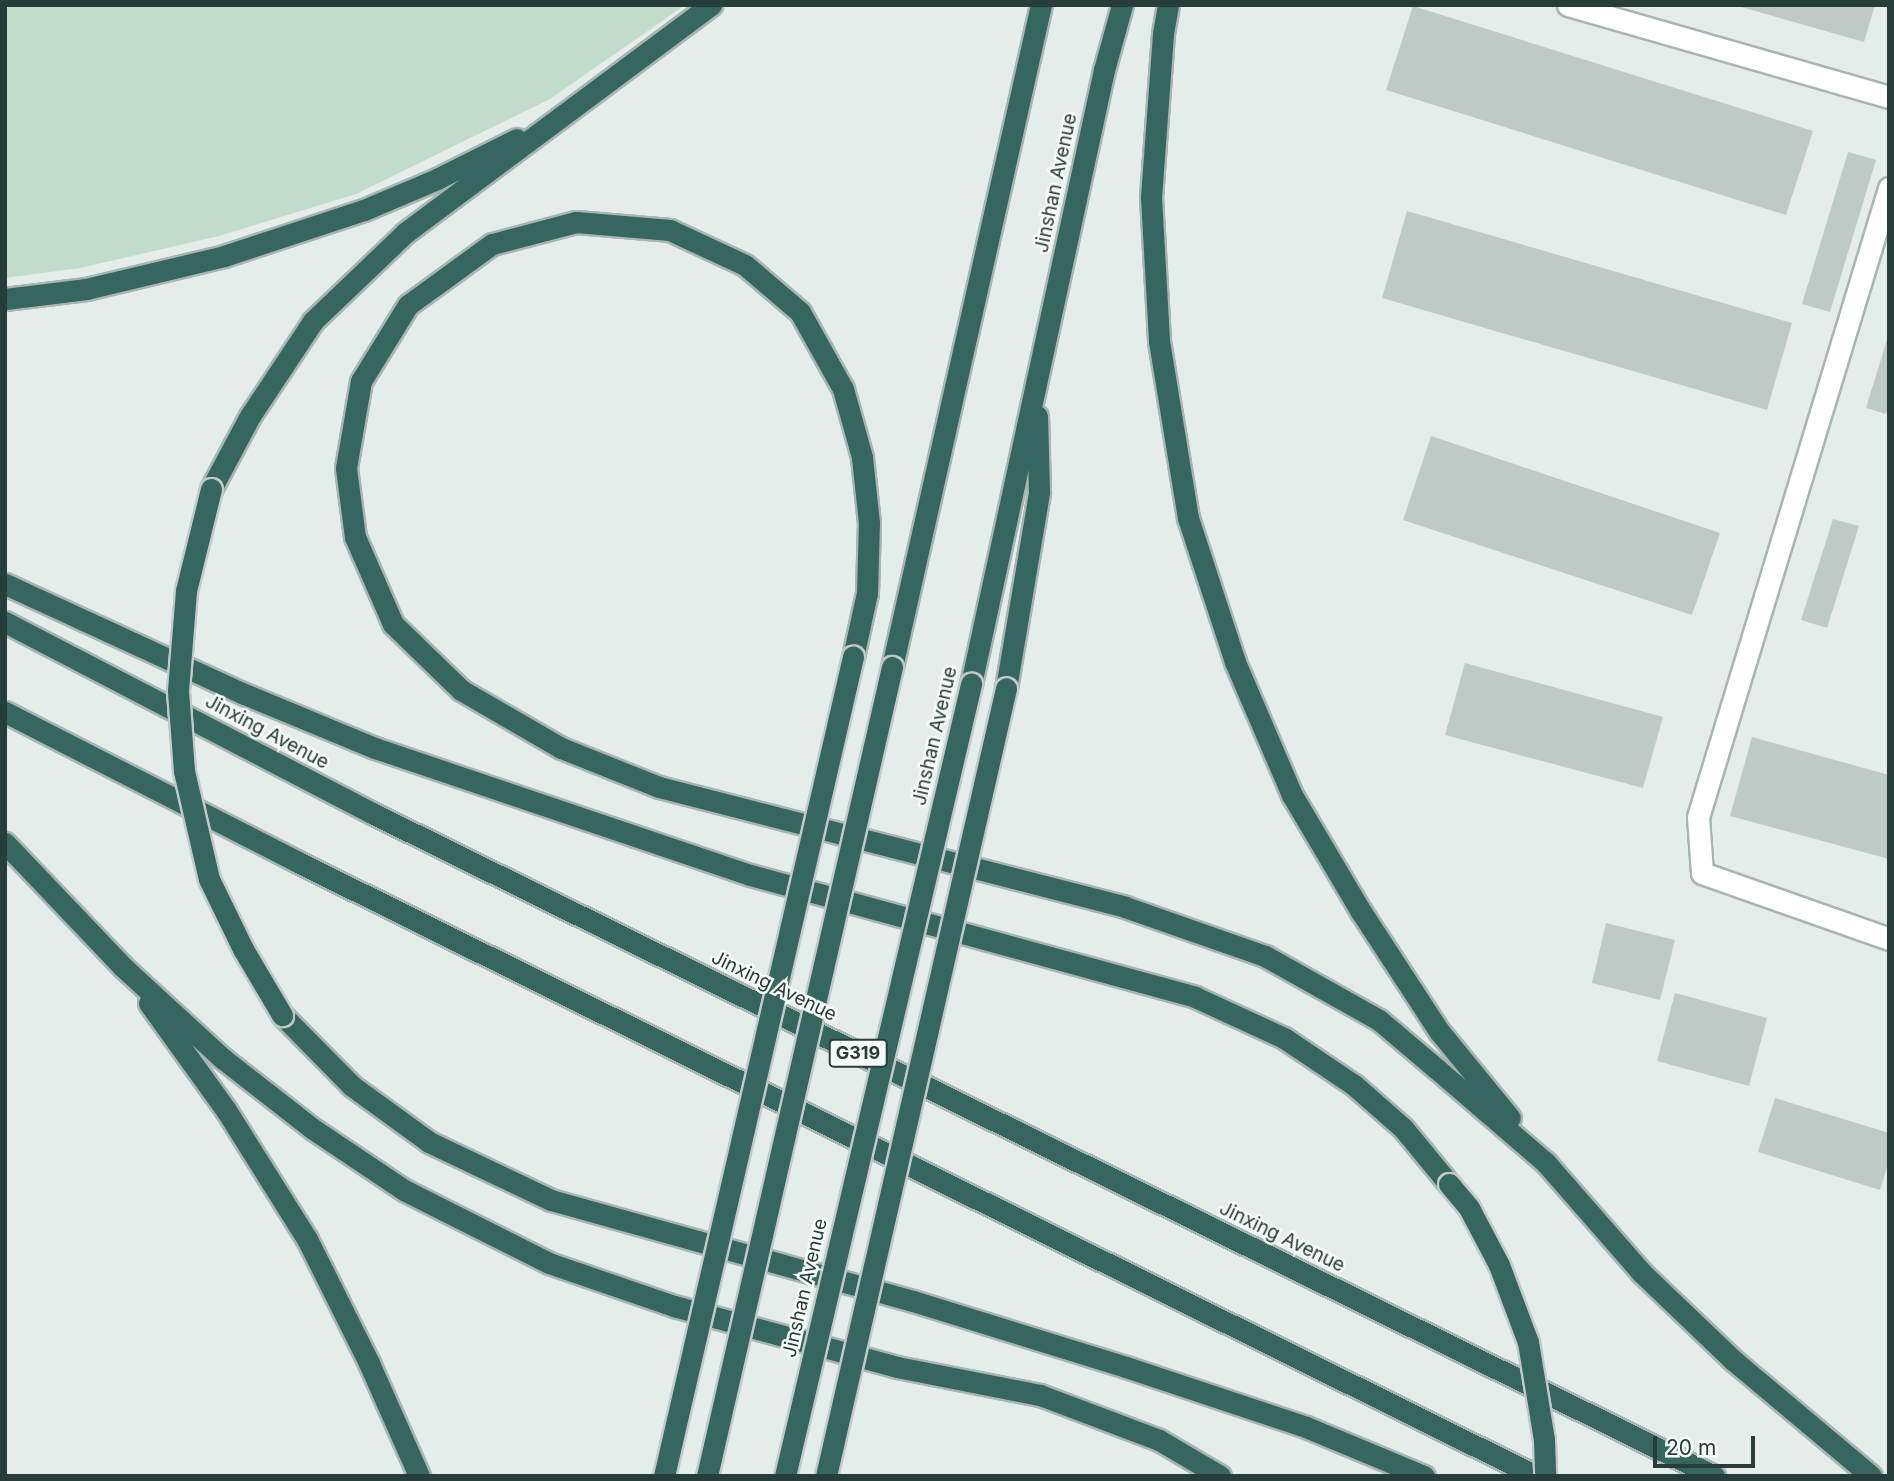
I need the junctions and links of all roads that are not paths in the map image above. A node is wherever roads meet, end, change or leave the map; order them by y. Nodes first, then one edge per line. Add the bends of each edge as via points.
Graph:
1 (711, 5) edge
2 (1041, 5) edge
3 (1122, 5) edge
4 (1168, 5) edge
5 (1568, 5) edge
6 (1889, 97) edge
7 (559, 118) junction
8 (1889, 188) edge
9 (5, 299) edge
10 (1036, 382) junction
11 (5, 584) edge
12 (5, 622) edge
13 (5, 712) edge
14 (5, 843) edge
15 (1889, 939) edge
16 (123, 967) junction
17 (1546, 1163) junction
18 (419, 1476) edge
19 (664, 1476) edge
20 (707, 1476) edge
21 (785, 1476) edge
22 (826, 1476) edge
23 (1220, 1476) edge
24 (1424, 1476) edge
25 (1536, 1476) edge
26 (1545, 1476) edge
27 (1714, 1476) edge
28 (1871, 1476) edge

1 - 7 highway
2 - 20 highway, bridge
3 - 10 highway, Jinshan Avenue
4 - 17 highway via 1151,197 1159,341 1188,518 1231,649 1292,795 1439,1031
5 - 6 lane
7 - 9 highway via 365,211 225,257 86,289
7 - 24 highway, bridge via 405,233 313,321 250,415 211,489 186,591 178,691 184,771 209,878 282,1015 352,1087 429,1142 551,1200 913,1301 1126,1367 1306,1427
8 - 15 lane via 1698,817 1702,873
10 - 21 highway, Jinshan Avenue, bridge via 971,684
10 - 22 highway, bridge via 1039,492 1006,688
11 - 26 highway, bridge via 375,748 750,875 1195,997 1284,1038 1354,1085 1404,1128 1469,1208 1499,1265 1528,1342 1544,1440
12 - 27 highway, Jinxing Avenue / G319 via 384,819
13 - 25 highway
14 - 16 highway
16 - 18 highway via 226,1110 307,1238
16 - 23 highway via 222,1058 313,1129 404,1190 549,1263 674,1306 870,1360 1040,1395 1159,1440
17 - 19 highway, bridge via 1379,1020 1265,956 1125,907 659,787 561,748 461,691 393,624 355,537 346,468 361,381 408,305 492,244 576,222 670,230 746,265 800,312 843,389 862,457 869,523 867,593 853,657
17 - 28 highway via 1642,1273 1733,1360

